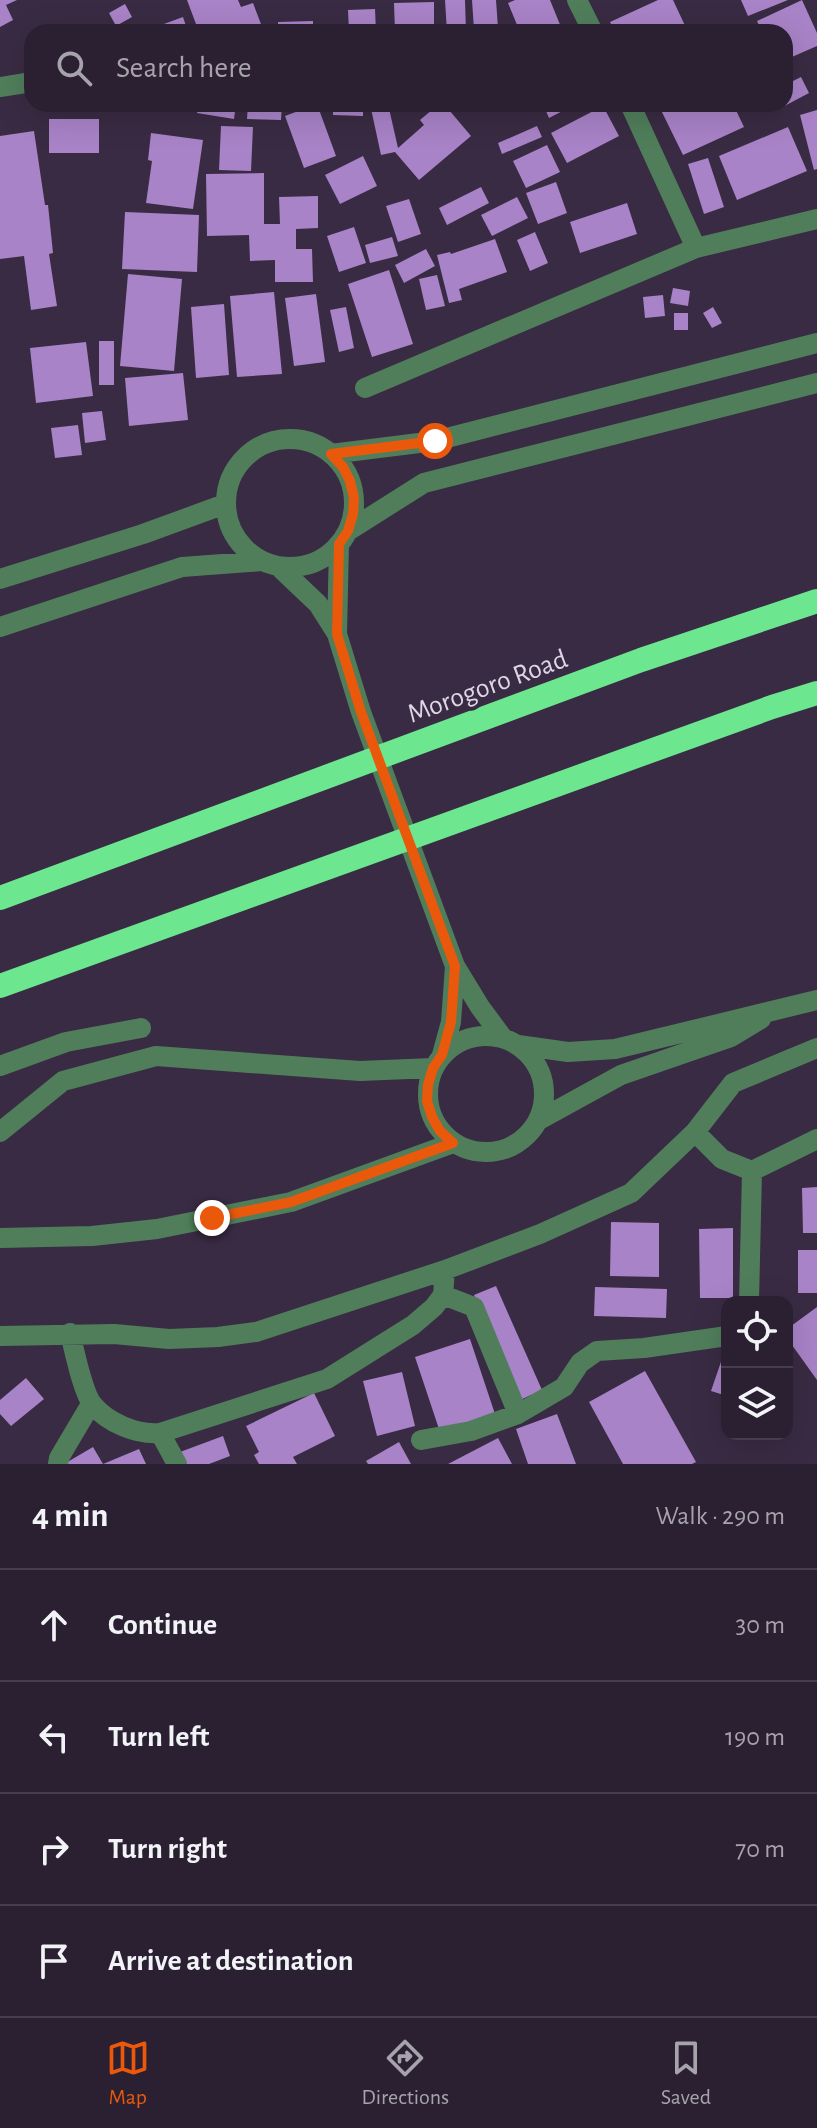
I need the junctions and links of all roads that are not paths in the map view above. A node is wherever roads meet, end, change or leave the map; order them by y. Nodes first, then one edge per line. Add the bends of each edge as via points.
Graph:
1 (577, 0) edge
2 (583, 24) edge
3 (24, 83) edge
4 (0, 87) edge
5 (634, 112) edge
6 (817, 219) edge
7 (696, 248) junction
8 (817, 343) edge
9 (817, 383) edge
10 (365, 388) dead end
11 (331, 454) junction
12 (225, 504) junction
13 (343, 537) junction
14 (270, 563) junction
15 (0, 579) edge
16 (817, 601) edge
17 (0, 627) edge
18 (337, 634) junction
19 (817, 693) edge
20 (0, 898) edge
21 (455, 966) junction
22 (0, 986) edge
23 (817, 1000) edge
24 (771, 1013) junction
25 (141, 1028) dead end
26 (511, 1042) junction
27 (817, 1048) edge
28 (438, 1062) junction
29 (0, 1066) edge
30 (539, 1120) junction
31 (0, 1132) edge
32 (695, 1132) junction
33 (817, 1139) edge
34 (453, 1143) junction
35 (752, 1171) junction
36 (0, 1238) edge
37 (445, 1270) junction
38 (443, 1295) junction
39 (749, 1296) edge
40 (70, 1333) junction
41 (0, 1336) edge
42 (721, 1337) edge
43 (91, 1404) junction
44 (518, 1414) junction
45 (160, 1433) junction
46 (421, 1440) dead end
47 (58, 1464) edge
48 (177, 1464) edge

1 - 2 street
3 - 4 street
5 - 7 street
6 - 7 street
7 - 10 street
8 - 11 street via 435,441
9 - 13 street via 424,483
11 - 12 street via 302,440 285,439 253,450 232,475
11 - 13 street via 343,467 354,498
12 - 14 street via 237,539 248,552
12 - 15 street
13 - 14 street via 326,556 311,563
13 - 18 street
14 - 17 street via 182,567
14 - 18 street via 318,604
16 - 20 highway, Morogoro Road via 641,660
18 - 21 street
19 - 22 highway
21 - 26 street via 480,1007
21 - 28 street via 451,1022
23 - 24 street
24 - 26 street via 615,1049 568,1052
24 - 30 street via 731,1037 621,1075
25 - 29 street via 66,1042
26 - 28 street via 470,1038 455,1044
26 - 30 street via 540,1071 544,1104
27 - 32 street via 733,1083
28 - 31 street via 360,1071 156,1056 63,1081
28 - 34 street via 427,1101 440,1131
30 - 34 street via 517,1144 501,1151 484,1153
32 - 35 street via 722,1159
32 - 37 street via 631,1193
33 - 35 street
34 - 36 street via 291,1202 157,1229
35 - 39 street
37 - 38 street
37 - 40 street via 256,1332 169,1339
38 - 44 street via 474,1307
38 - 45 street via 413,1325 327,1379
40 - 41 street
40 - 43 street
42 - 44 street via 597,1351 580,1363 564,1387
43 - 45 street via 130,1429
43 - 47 street
44 - 46 street via 471,1431
45 - 48 street

